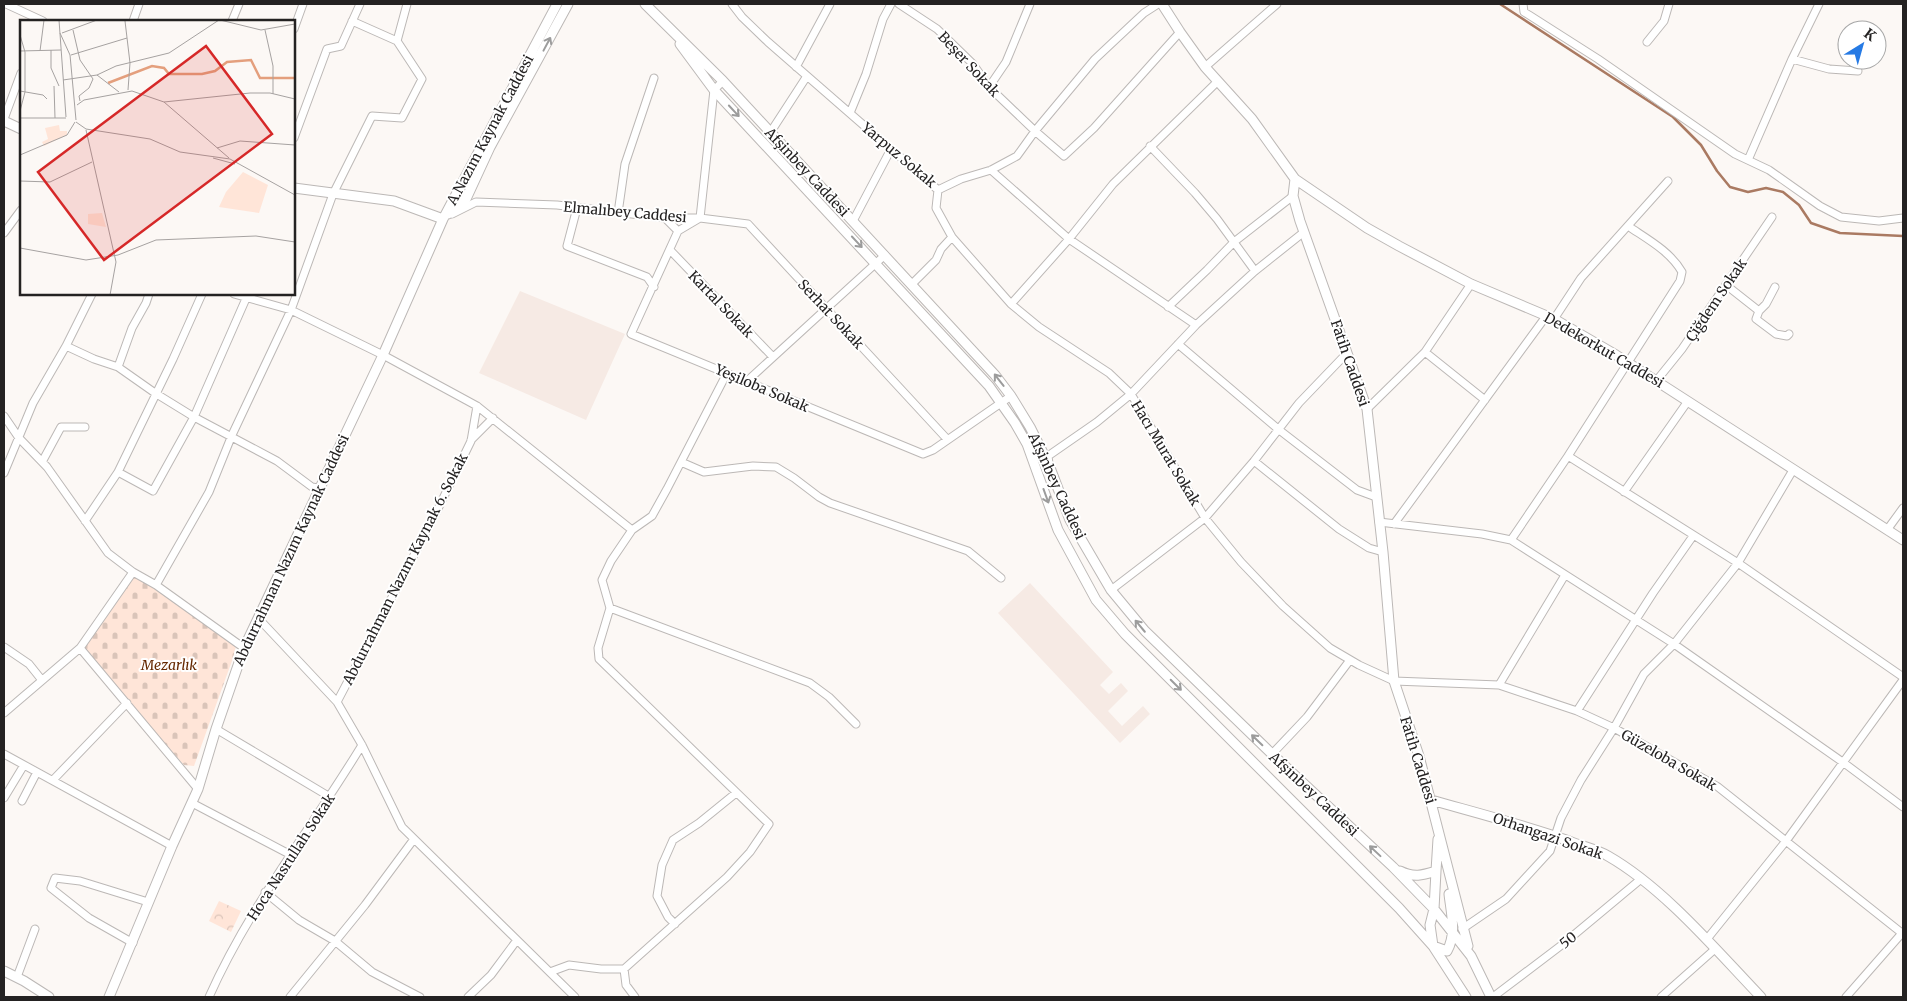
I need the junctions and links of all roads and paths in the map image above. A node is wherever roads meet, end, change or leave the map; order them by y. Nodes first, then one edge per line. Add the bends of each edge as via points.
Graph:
1 (6, 4) edge
2 (139, 4) edge
3 (238, 4) edge
4 (303, 4) edge
5 (360, 4) edge
6 (408, 4) edge
7 (558, 4) edge
8 (568, 4) edge
9 (645, 4) edge
10 (732, 4) edge
11 (830, 4) edge
12 (891, 4) edge
13 (899, 4) edge
14 (1030, 4) edge
15 (1160, 4) edge
16 (1277, 4) edge
17 (1523, 4) edge
18 (1669, 4) edge
19 (1819, 4) edge
20 (660, 18) junction
21 (41, 20) edge
22 (133, 20) edge
23 (232, 20) edge
24 (352, 21) junction
25 (295, 27) edge
26 (1180, 32) junction
27 (397, 41) junction
28 (1647, 42) dead end
29 (1792, 59) junction
30 (796, 67) junction
31 (1205, 67) junction
32 (1837, 69) edge
33 (20, 76) edge
34 (806, 76) junction
35 (654, 78) dead end
36 (723, 81) junction
37 (1217, 82) junction
38 (989, 87) junction
39 (714, 90) junction
40 (850, 113) junction
41 (4, 120) edge
42 (20, 128) edge
43 (1035, 131) junction
44 (770, 133) junction
45 (295, 135) edge
46 (1150, 146) junction
47 (890, 149) junction
48 (1748, 160) junction
49 (991, 170) junction
50 (1295, 179) junction
51 (1668, 181) dead end
52 (295, 188) edge
53 (938, 190) junction
54 (333, 194) junction
55 (1293, 196) junction
56 (577, 208) junction
57 (20, 211) edge
58 (618, 213) junction
59 (1772, 217) dead end
60 (665, 218) junction
61 (700, 218) junction
62 (1903, 218) edge
63 (443, 219) junction
64 (853, 221) junction
65 (1628, 226) junction
66 (678, 231) junction
67 (1304, 232) junction
68 (4, 233) edge
69 (952, 237) junction
70 (1069, 239) junction
71 (1234, 242) junction
72 (670, 250) junction
73 (884, 255) junction
74 (876, 262) junction
75 (1255, 271) junction
76 (912, 284) junction
77 (1471, 284) junction
78 (1726, 285) junction
79 (654, 288) junction
80 (1774, 288) dead end
81 (92, 295) edge
82 (148, 295) edge
83 (202, 295) edge
84 (247, 295) edge
85 (1011, 304) junction
86 (1168, 307) junction
87 (825, 308) junction
88 (291, 310) junction
89 (1759, 311) junction
90 (1550, 317) junction
91 (1196, 326) junction
92 (1789, 334) dead end
93 (1178, 344) junction
94 (66, 346) junction
95 (1425, 352) junction
96 (1346, 353) junction
97 (383, 355) junction
98 (773, 357) junction
99 (1628, 363) junction
100 (118, 366) junction
101 (727, 373) junction
102 (1657, 380) junction
103 (746, 382) junction
104 (155, 393) junction
105 (1131, 394) junction
106 (1011, 396) junction
107 (1485, 400) junction
108 (1688, 401) junction
109 (1002, 404) junction
110 (477, 406) junction
111 (1367, 409) junction
112 (4, 416) edge
113 (194, 416) junction
114 (493, 418) junction
115 (85, 427) dead end
116 (1278, 430) junction
117 (232, 435) junction
118 (19, 438) junction
119 (947, 439) junction
120 (470, 440) junction
121 (1568, 456) junction
122 (1254, 461) junction
123 (42, 462) junction
124 (681, 462) junction
125 (1049, 464) junction
126 (1794, 470) junction
127 (118, 472) junction
128 (4, 473) edge
129 (318, 488) junction
130 (1624, 492) junction
131 (1376, 497) junction
132 (1903, 508) edge
133 (1205, 518) junction
134 (85, 521) junction
135 (1379, 522) junction
136 (1394, 524) junction
137 (632, 530) junction
138 (1887, 530) junction
139 (1692, 536) junction
140 (1511, 540) junction
141 (1903, 540) edge
142 (1383, 552) junction
143 (1738, 563) junction
144 (133, 572) junction
145 (1565, 575) junction
146 (1001, 578) dead end
147 (156, 585) junction
148 (1111, 590) junction
149 (610, 608) junction
150 (259, 619) junction
151 (1636, 620) junction
152 (1674, 644) junction
153 (4, 648) edge
154 (80, 648) junction
155 (244, 648) junction
156 (1350, 660) junction
157 (42, 679) junction
158 (1903, 679) edge
159 (1394, 681) junction
160 (1499, 685) junction
161 (337, 702) junction
162 (127, 703) junction
163 (1578, 711) junction
164 (4, 714) edge
165 (856, 724) dead end
166 (1614, 728) junction
167 (216, 729) junction
168 (362, 745) junction
169 (4, 754) edge
170 (1272, 754) junction
171 (1844, 763) junction
172 (24, 765) junction
173 (38, 772) junction
174 (53, 780) junction
175 (198, 789) junction
176 (736, 793) junction
177 (330, 796) junction
178 (4, 798) edge
179 (1431, 800) junction
180 (22, 801) dead end
181 (192, 803) junction
182 (1903, 807) edge
183 (1438, 827) junction
184 (1554, 836) junction
185 (414, 839) junction
186 (1786, 842) junction
187 (172, 846) junction
188 (291, 855) junction
189 (1393, 867) junction
190 (1436, 871) junction
191 (1641, 879) junction
192 (265, 892) junction
193 (148, 902) junction
194 (1434, 909) junction
195 (675, 924) junction
196 (35, 929) dead end
197 (1458, 930) junction
198 (1903, 933) edge
199 (517, 940) junction
200 (1707, 940) junction
201 (335, 941) junction
202 (133, 943) junction
203 (1433, 946) junction
204 (1715, 949) junction
205 (624, 969) junction
206 (4, 970) edge
207 (550, 972) junction
208 (17, 977) junction
209 (49, 997) edge
210 (109, 997) edge
211 (208, 997) edge
212 (290, 997) edge
213 (420, 997) edge
214 (468, 997) edge
215 (575, 997) edge
216 (635, 997) edge
217 (1466, 997) edge
218 (1492, 997) edge
219 (1661, 997) edge
220 (1761, 997) edge
221 (1846, 997) edge

1 - 21 street
2 - 22 street
3 - 23 street
4 - 25 street
5 - 24 street
6 - 27 street
7 - 63 street, A.Nazım Kaynak Caddesi
63 -> 8 street, A.Nazım Kaynak Caddesi via 466,199 490,146
9 - 20 street, Afşinbey Caddesi
10 - 30 street, Yarpuz Sokak
11 - 30 street
12 - 40 street
13 - 38 street, Beşer Sokak via 937,29 973,64
14 - 38 street via 1006,62
15 - 26 street
15 - 43 street, Yarpuz Sokak via 1144,12 1095,59
16 - 31 street
17 - 48 street via 1524,12
18 - 28 street via 1664,22
19 - 29 street
20 - 36 street, Afşinbey Caddesi
20 - 39 street, Afşinbey Caddesi
24 - 27 street
24 - 45 street via 341,46 326,49
26 - 31 street
26 - 43 street, Beşer Sokak via 1094,128 1064,156
27 - 54 street via 422,79 402,118 372,116
29 - 32 street
29 - 48 street
30 - 34 street, Yarpuz Sokak
31 - 37 street
33 - 41 street
34 - 40 street, Yarpuz Sokak
34 - 44 street
35 - 58 street via 625,164
36 - 39 street
36 - 44 street, Afşinbey Caddesi
37 - 46 street
37 - 50 street via 1252,119
38 - 43 street, Beşer Sokak
39 - 61 street, Elmalıbey Caddesi
39 -> 74 street, Afşinbey Caddesi
40 - 47 street, Yarpuz Sokak
41 - 42 street
43 - 49 street, Yarpuz Sokak via 1017,156
44 - 64 street, Afşinbey Caddesi
46 - 70 street via 1113,184
46 - 71 street via 1195,193
47 - 53 street, Yarpuz Sokak
47 - 64 street
48 - 62 street via 1841,216 1879,221
49 - 53 street, Yarpuz Sokak via 961,178
49 - 70 street
50 - 55 street, Fatih Caddesi
50 - 77 street, Dedekorkut Caddesi via 1367,228
51 - 65 street
52 - 54 street
53 - 69 street, Hacı Murat Sokak via 936,208
54 - 63 street via 394,201
54 - 88 street
55 - 67 street, Fatih Caddesi
55 - 71 street
56 - 58 street, Elmalıbey Caddesi
56 - 63 street, Elmalıbey Caddesi via 476,202
56 - 79 street via 567,246 648,277
57 - 68 street
58 - 60 street, Elmalıbey Caddesi
59 - 78 street, Çiğdem Sokak
60 - 61 street, Elmalıbey Caddesi
60 - 66 street
61 - 66 street
61 - 87 street, Serhat Sokak via 748,224
63 - 97 street, Abdurrahman Nazım Kaynak Caddesi
64 - 73 street, Afşinbey Caddesi
65 - 90 street
65 - 99 street via 1677,262 1682,272 1680,281
66 - 72 street, Yeşiloba Sokak
67 - 75 street
67 - 96 street, Fatih Caddesi
69 - 76 street via 936,260
69 - 85 street, Hacı Murat Sokak
70 - 85 street
70 - 86 street
71 - 75 street
71 - 86 street
72 - 79 street, Yeşiloba Sokak
72 - 98 street, Kartal Sokak
73 - 74 street
73 - 76 street, Afşinbey Caddesi
74 - 87 street
74 - 109 street, Afşinbey Caddesi
75 - 91 street
106 -> 76 street, Afşinbey Caddesi
77 - 90 street, Dedekorkut Caddesi
77 - 95 street
78 - 89 street
78 - 102 street, Çiğdem Sokak
79 - 101 street, Yeşiloba Sokak via 631,334
80 - 89 street
81 - 94 street
82 - 100 street
83 - 104 street
84 - 88 street
84 - 113 street
85 - 105 street, Hacı Murat Sokak via 1039,327 1109,373
86 - 91 street
87 - 98 street
87 - 119 street, Serhat Sokak
88 - 97 street
88 - 117 street
89 - 92 street via 1756,319 1776,334
90 - 99 street, Dedekorkut Caddesi
90 - 107 street
91 - 93 street
93 - 105 street
93 - 116 street
94 - 100 street via 94,360
94 - 118 street via 33,403
95 - 107 street
95 - 111 street
96 - 111 street, Fatih Caddesi
96 - 116 street
97 - 110 street
97 - 129 street, Abdurrahman Nazım Kaynak Caddesi
98 - 103 street
99 - 102 street, Dedekorkut Caddesi
99 - 121 street
100 - 104 street
101 - 103 street, Yeşiloba Sokak
101 - 124 street
102 - 108 street, Dedekorkut Caddesi
103 - 119 street, Yeşiloba Sokak via 923,454
104 - 113 street
104 - 127 street
105 - 125 street via 1048,456
105 - 133 street, Hacı Murat Sokak
106 - 109 street, Yeşiloba Sokak
106 - 125 street, Afşinbey Caddesi
107 - 136 street
108 - 126 street, Dedekorkut Caddesi
108 - 130 street
109 - 119 street, Yeşiloba Sokak
109 -> 203 street, Afşinbey Caddesi via 1027,444 1058,530 1096,600 1125,634
110 - 114 street
110 - 120 street, Abdurrahman Nazım Kaynak 6. Sokak
111 - 131 street, Fatih Caddesi
112 - 118 street
113 - 117 street
113 - 127 street via 153,491
114 - 120 street
114 - 137 street
115 - 123 street via 61,427
116 - 122 street
116 - 131 street via 1357,490
117 - 129 street
117 - 147 street via 209,492
118 - 123 street
118 - 128 street
120 - 161 street, Abdurrahman Nazım Kaynak 6. Sokak via 433,519
121 - 130 street
121 - 140 street
122 - 133 street
122 - 142 street via 1339,529 1369,548
123 - 134 street
124 - 137 street via 652,516
124 - 146 street via 704,472 753,466 776,467 830,503 968,551
125 - 148 street, Afşinbey Caddesi via 1070,520
126 - 138 street, Dedekorkut Caddesi
126 - 143 street
127 - 134 street
129 - 150 street, Abdurrahman Nazım Kaynak Caddesi
130 - 139 street
131 - 135 street, Fatih Caddesi
132 - 138 street
133 - 148 street
133 - 156 street, Hacı Murat Sokak via 1241,562 1284,606 1330,648
134 - 144 street via 108,553
135 - 136 street
135 - 142 street, Fatih Caddesi
136 - 140 street
137 - 149 street via 602,580
138 - 141 street, Dedekorkut Caddesi
139 - 143 street
139 - 151 street
140 - 145 street
142 - 159 street, Fatih Caddesi
143 - 152 street
143 - 158 street
144 - 147 street
144 - 154 street
145 - 151 street
145 - 160 street
147 - 155 street
170 -> 148 street, Afşinbey Caddesi via 1145,631
149 - 165 street via 810,683
149 - 176 street via 598,648 599,659
150 - 155 street, Abdurrahman Nazım Kaynak Caddesi
150 - 161 street
151 - 152 street
151 - 163 street
152 - 166 street via 1644,674
152 - 171 street
153 - 157 street via 29,664
154 - 157 street
154 - 162 street
155 - 167 street, Abdurrahman Nazım Kaynak Caddesi
156 - 159 street, Hacı Murat Sokak
156 - 170 street via 1307,717
157 - 164 street
158 - 171 street
159 - 160 street, Güzeloba Sokak
159 - 179 street, Fatih Caddesi
160 - 163 street, Güzeloba Sokak
161 - 168 street
162 - 174 street
162 - 175 street
163 - 166 street, Güzeloba Sokak
166 - 184 street via 1581,780
166 - 186 street, Güzeloba Sokak via 1718,787
167 - 175 street, Abdurrahman Nazım Kaynak Caddesi
167 - 177 street
168 - 177 street, Hoca Nasrullah Sokak
168 - 185 street via 402,827
169 - 172 street
189 -> 170 street, Afşinbey Caddesi
171 - 182 street
171 - 186 street
172 - 173 street
172 - 178 street
173 - 174 street
173 - 180 street
174 - 187 street
175 - 181 street, Abdurrahman Nazım Kaynak Caddesi
176 - 195 street via 673,840 662,865 657,896
176 - 195 street via 769,824 727,877
177 - 188 street, Hoca Nasrullah Sokak
179 - 183 street, Fatih Caddesi
179 - 184 street, Orhangazi Sokak
181 - 187 street, Abdurrahman Nazım Kaynak Caddesi
181 - 188 street
183 - 190 street
183 - 197 street, Fatih Caddesi
184 - 191 street, Orhangazi Sokak via 1607,855
184 - 197 street via 1550,851 1506,899
185 - 199 street
185 - 201 street
186 - 198 street, Güzeloba Sokak
186 - 200 street
187 - 193 street, Abdurrahman Nazım Kaynak Caddesi
188 - 192 street, Hoca Nasrullah Sokak
189 - 190 street via 1418,876
189 - 194 street, Afşinbey Caddesi
190 - 194 street
191 - 200 street, Orhangazi Sokak
191 - 218 street, 50 via 1586,926
192 - 201 street via 299,920
192 - 211 street, Hoca Nasrullah Sokak
193 - 202 street, Abdurrahman Nazım Kaynak Caddesi
193 - 202 street via 80,881 55,878 51,884 51,888 89,918
194 - 197 street, Afşinbey Caddesi
194 - 203 street via 1430,925
195 - 205 street
196 - 208 street
197 - 203 street via 1447,951
197 - 218 street, Afşinbey Caddesi
198 - 221 street
199 - 207 street
199 - 214 street via 491,975
200 - 204 street, Orhangazi Sokak
201 - 212 street
201 - 213 street via 372,972
202 - 210 street, Abdurrahman Nazım Kaynak Caddesi
203 - 217 street, Afşinbey Caddesi
204 - 219 street
204 - 220 street, Orhangazi Sokak
205 - 207 street via 568,965
205 - 216 street via 626,985
206 - 208 street
207 - 215 street
208 - 209 street

